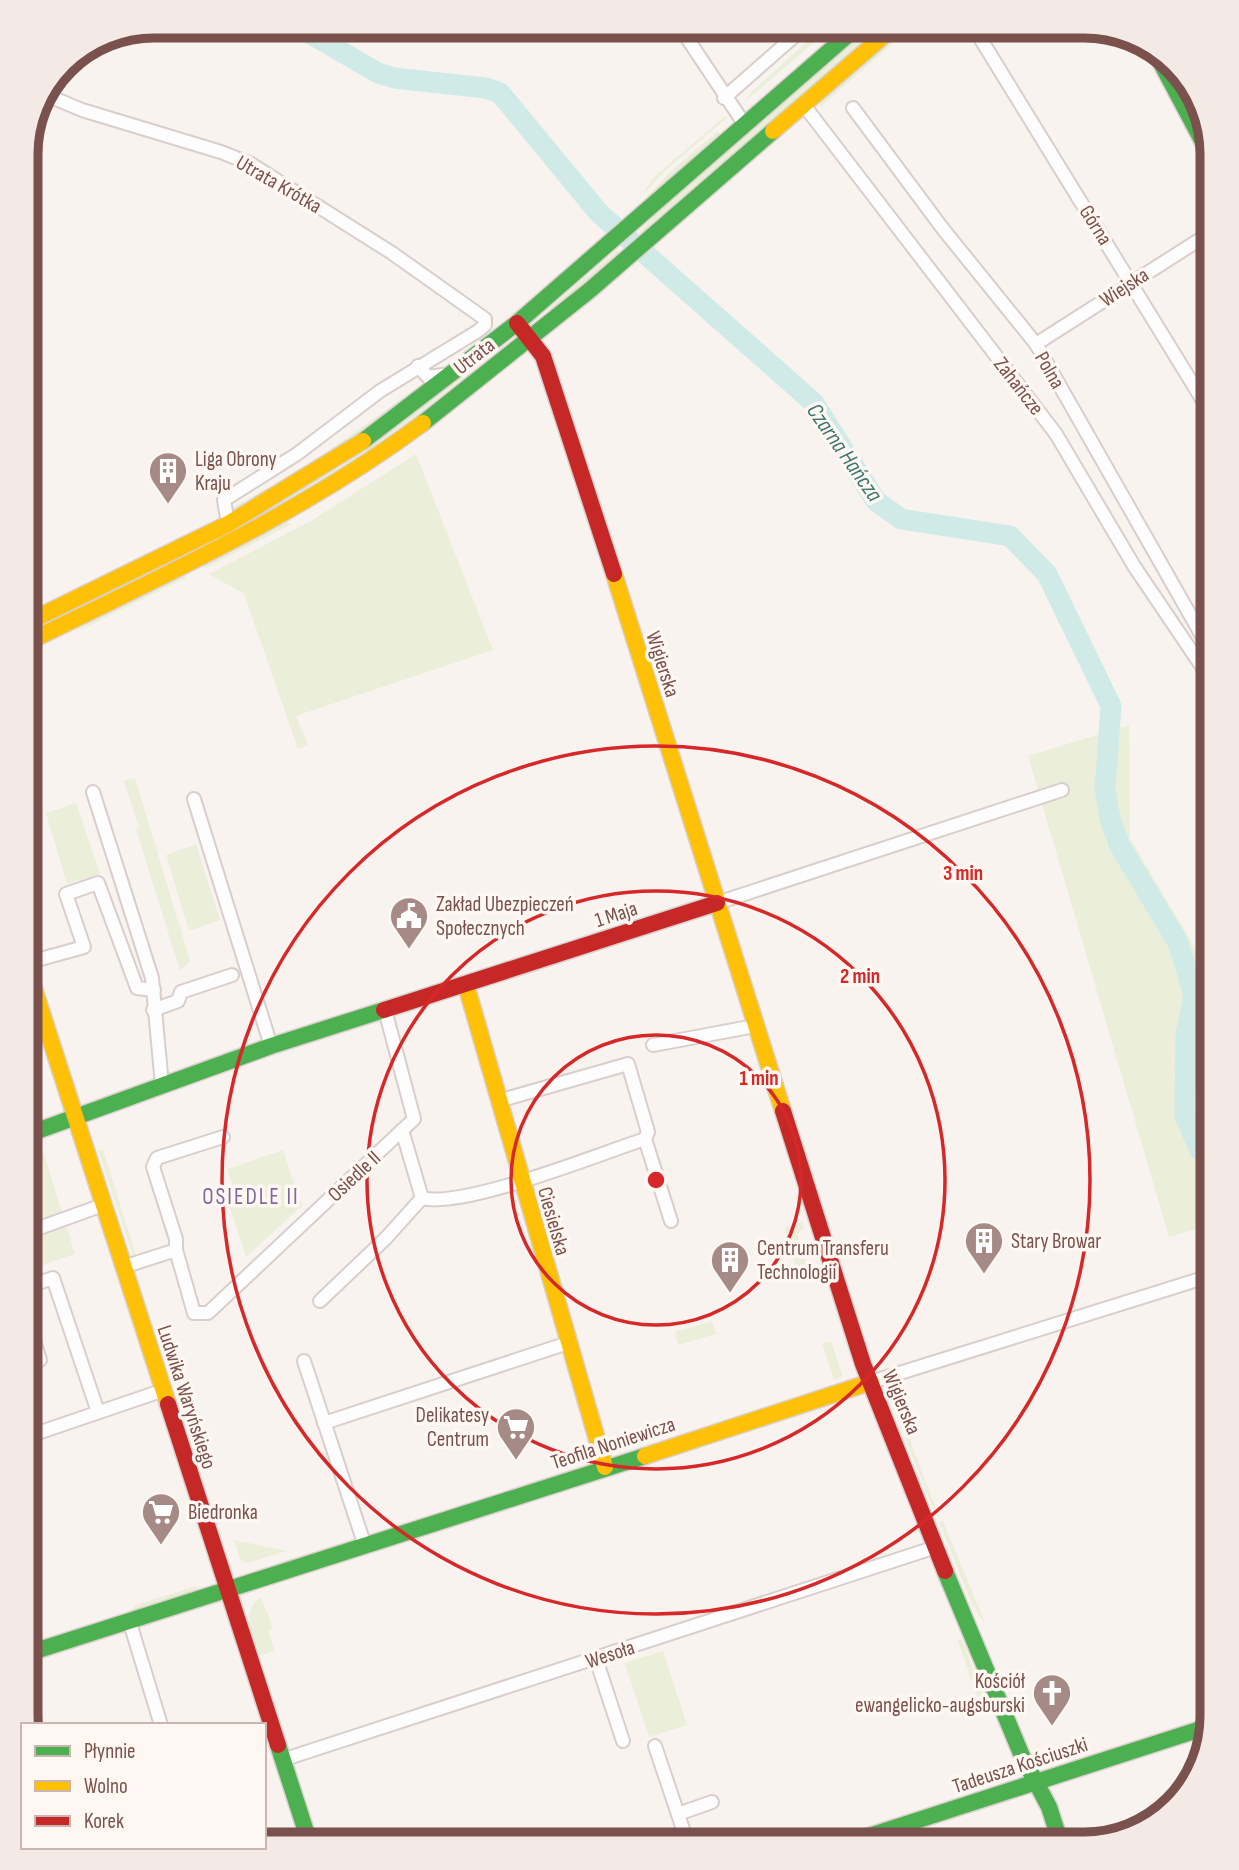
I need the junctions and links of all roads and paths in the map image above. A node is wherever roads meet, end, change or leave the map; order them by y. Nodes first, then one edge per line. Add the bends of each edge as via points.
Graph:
1 (687, 39) edge
2 (792, 39) edge
3 (843, 39) edge
4 (880, 39) edge
5 (981, 39) edge
6 (1167, 74) edge
7 (53, 98) edge
8 (724, 98) junction
9 (803, 104) junction
10 (853, 108) dead end
11 (745, 125) junction
12 (1199, 134) edge
13 (1200, 239) edge
14 (1132, 282) junction
15 (517, 323) junction
16 (531, 338) junction
17 (1036, 344) junction
18 (418, 366) junction
19 (454, 373) junction
20 (1200, 395) edge
21 (228, 524) junction
22 (39, 617) edge
23 (1200, 632) edge
24 (39, 637) edge
25 (1200, 664) edge
26 (1062, 790) dead end
27 (93, 792) dead end
28 (194, 799) dead end
29 (717, 903) junction
30 (38, 960) edge
31 (232, 975) dead end
32 (466, 985) junction
33 (154, 990) junction
34 (38, 1006) edge
35 (153, 1010) junction
36 (385, 1010) junction
37 (43, 1022) junction
38 (38, 1023) edge
39 (755, 1027) junction
40 (653, 1045) dead end
41 (271, 1046) junction
42 (162, 1085) junction
43 (498, 1101) junction
44 (74, 1118) junction
45 (402, 1130) junction
46 (38, 1131) edge
47 (223, 1137) dead end
48 (646, 1139) junction
49 (521, 1181) junction
50 (422, 1198) junction
51 (103, 1205) junction
52 (671, 1221) dead end
53 (38, 1229) edge
54 (176, 1250) junction
55 (123, 1267) junction
56 (1200, 1279) edge
57 (38, 1283) edge
58 (320, 1301) dead end
59 (568, 1343) junction
60 (38, 1354) edge
61 (40, 1360) dead end
62 (303, 1361) dead end
63 (871, 1382) junction
64 (164, 1390) junction
65 (98, 1412) junction
66 (324, 1423) junction
67 (38, 1433) edge
68 (605, 1467) junction
69 (365, 1546) junction
70 (936, 1547) junction
71 (226, 1590) junction
72 (130, 1623) junction
73 (38, 1650) edge
74 (596, 1658) junction
75 (160, 1723) edge
76 (1200, 1729) edge
77 (623, 1741) dead end
78 (655, 1746) dead end
79 (282, 1760) junction
80 (1036, 1783) junction
81 (712, 1802) dead end
82 (678, 1814) junction
83 (306, 1831) edge
84 (684, 1832) edge
85 (882, 1832) edge
86 (1056, 1832) edge

1 - 8 street
2 - 8 street
3 - 11 main road, Utrata
4 - 9 main road, Utrata
5 - 14 street, Górna
6 - 12 main road
7 - 18 street, Utrata Krótka via 251,164 392,253 485,319 478,331
8 - 11 street
9 - 16 main road, Utrata
9 - 25 street, Zahańcze via 1056,434 1134,566
10 - 17 street, Polna
11 - 15 main road, Utrata
13 - 14 street, Wiejska
14 - 17 street, Wiejska
14 - 20 street, Górna
15 - 16 main road, Wigierska
15 - 19 main road, Utrata
16 - 24 main road, Utrata via 399,441 302,503
16 - 29 main road, Wigierska via 543,356 560,404
17 - 23 street, Polna
18 - 19 street via 428,377
18 - 21 street via 298,454 224,500
19 - 21 main road, Utrata via 340,457
21 - 22 main road, Utrata
26 - 29 street, 1 Maja
27 - 33 street
28 - 41 street
29 - 32 main road, 1 Maja
29 - 39 main road, Wigierska
30 - 33 street via 84,947 66,894 99,883 137,988
31 - 35 street via 181,992 178,1001
32 - 36 main road, 1 Maja
32 - 43 main road, Ciesielska
33 - 35 street
34 - 37 main road, Ludwika Waryńskiego
35 - 42 street
36 - 41 main road, 1 Maja
36 - 45 street via 414,1119
37 - 38 street
37 - 44 main road, Ludwika Waryńskiego
39 - 40 street
39 - 63 main road, Wigierska
41 - 42 main road, 1 Maja
42 - 44 main road, 1 Maja
43 - 48 street via 628,1064 648,1132
43 - 49 main road, Ciesielska
44 - 46 main road, 1 Maja
44 - 51 main road, Ludwika Waryńskiego
45 - 50 street
45 - 54 street, Osiedle II via 208,1313 194,1314
47 - 54 street, Osiedle II via 157,1158 153,1167
48 - 49 street
48 - 52 street
49 - 50 street via 436,1202
49 - 59 main road, Ciesielska
50 - 58 street
51 - 53 street
51 - 55 main road, Ludwika Waryńskiego
54 - 55 street
55 - 64 main road, Ludwika Waryńskiego
56 - 63 street, Teofila Noniewicza
57 - 65 street via 53,1279
59 - 66 street
59 - 68 main road, Ciesielska
60 - 61 street
62 - 66 street
63 - 68 main road, Teofila Noniewicza
63 - 70 main road, Wigierska
64 - 65 street
64 - 71 main road, Ludwika Waryńskiego
65 - 67 street
66 - 69 street
68 - 69 main road, Teofila Noniewicza
69 - 71 main road, Teofila Noniewicza
70 - 74 street, Wesoła
70 - 80 main road, Wigierska
71 - 72 main road, Teofila Noniewicza
71 - 79 main road, Ludwika Waryńskiego
72 - 73 main road, Teofila Noniewicza
72 - 75 street
74 - 77 street
74 - 79 street, Wesoła
76 - 80 main road, Tadeusza Kościuszki
78 - 82 street
79 - 83 main road, Ludwika Waryńskiego
80 - 85 main road, Tadeusza Kościuszki
80 - 86 main road, Wigierska
81 - 82 street
82 - 84 street

